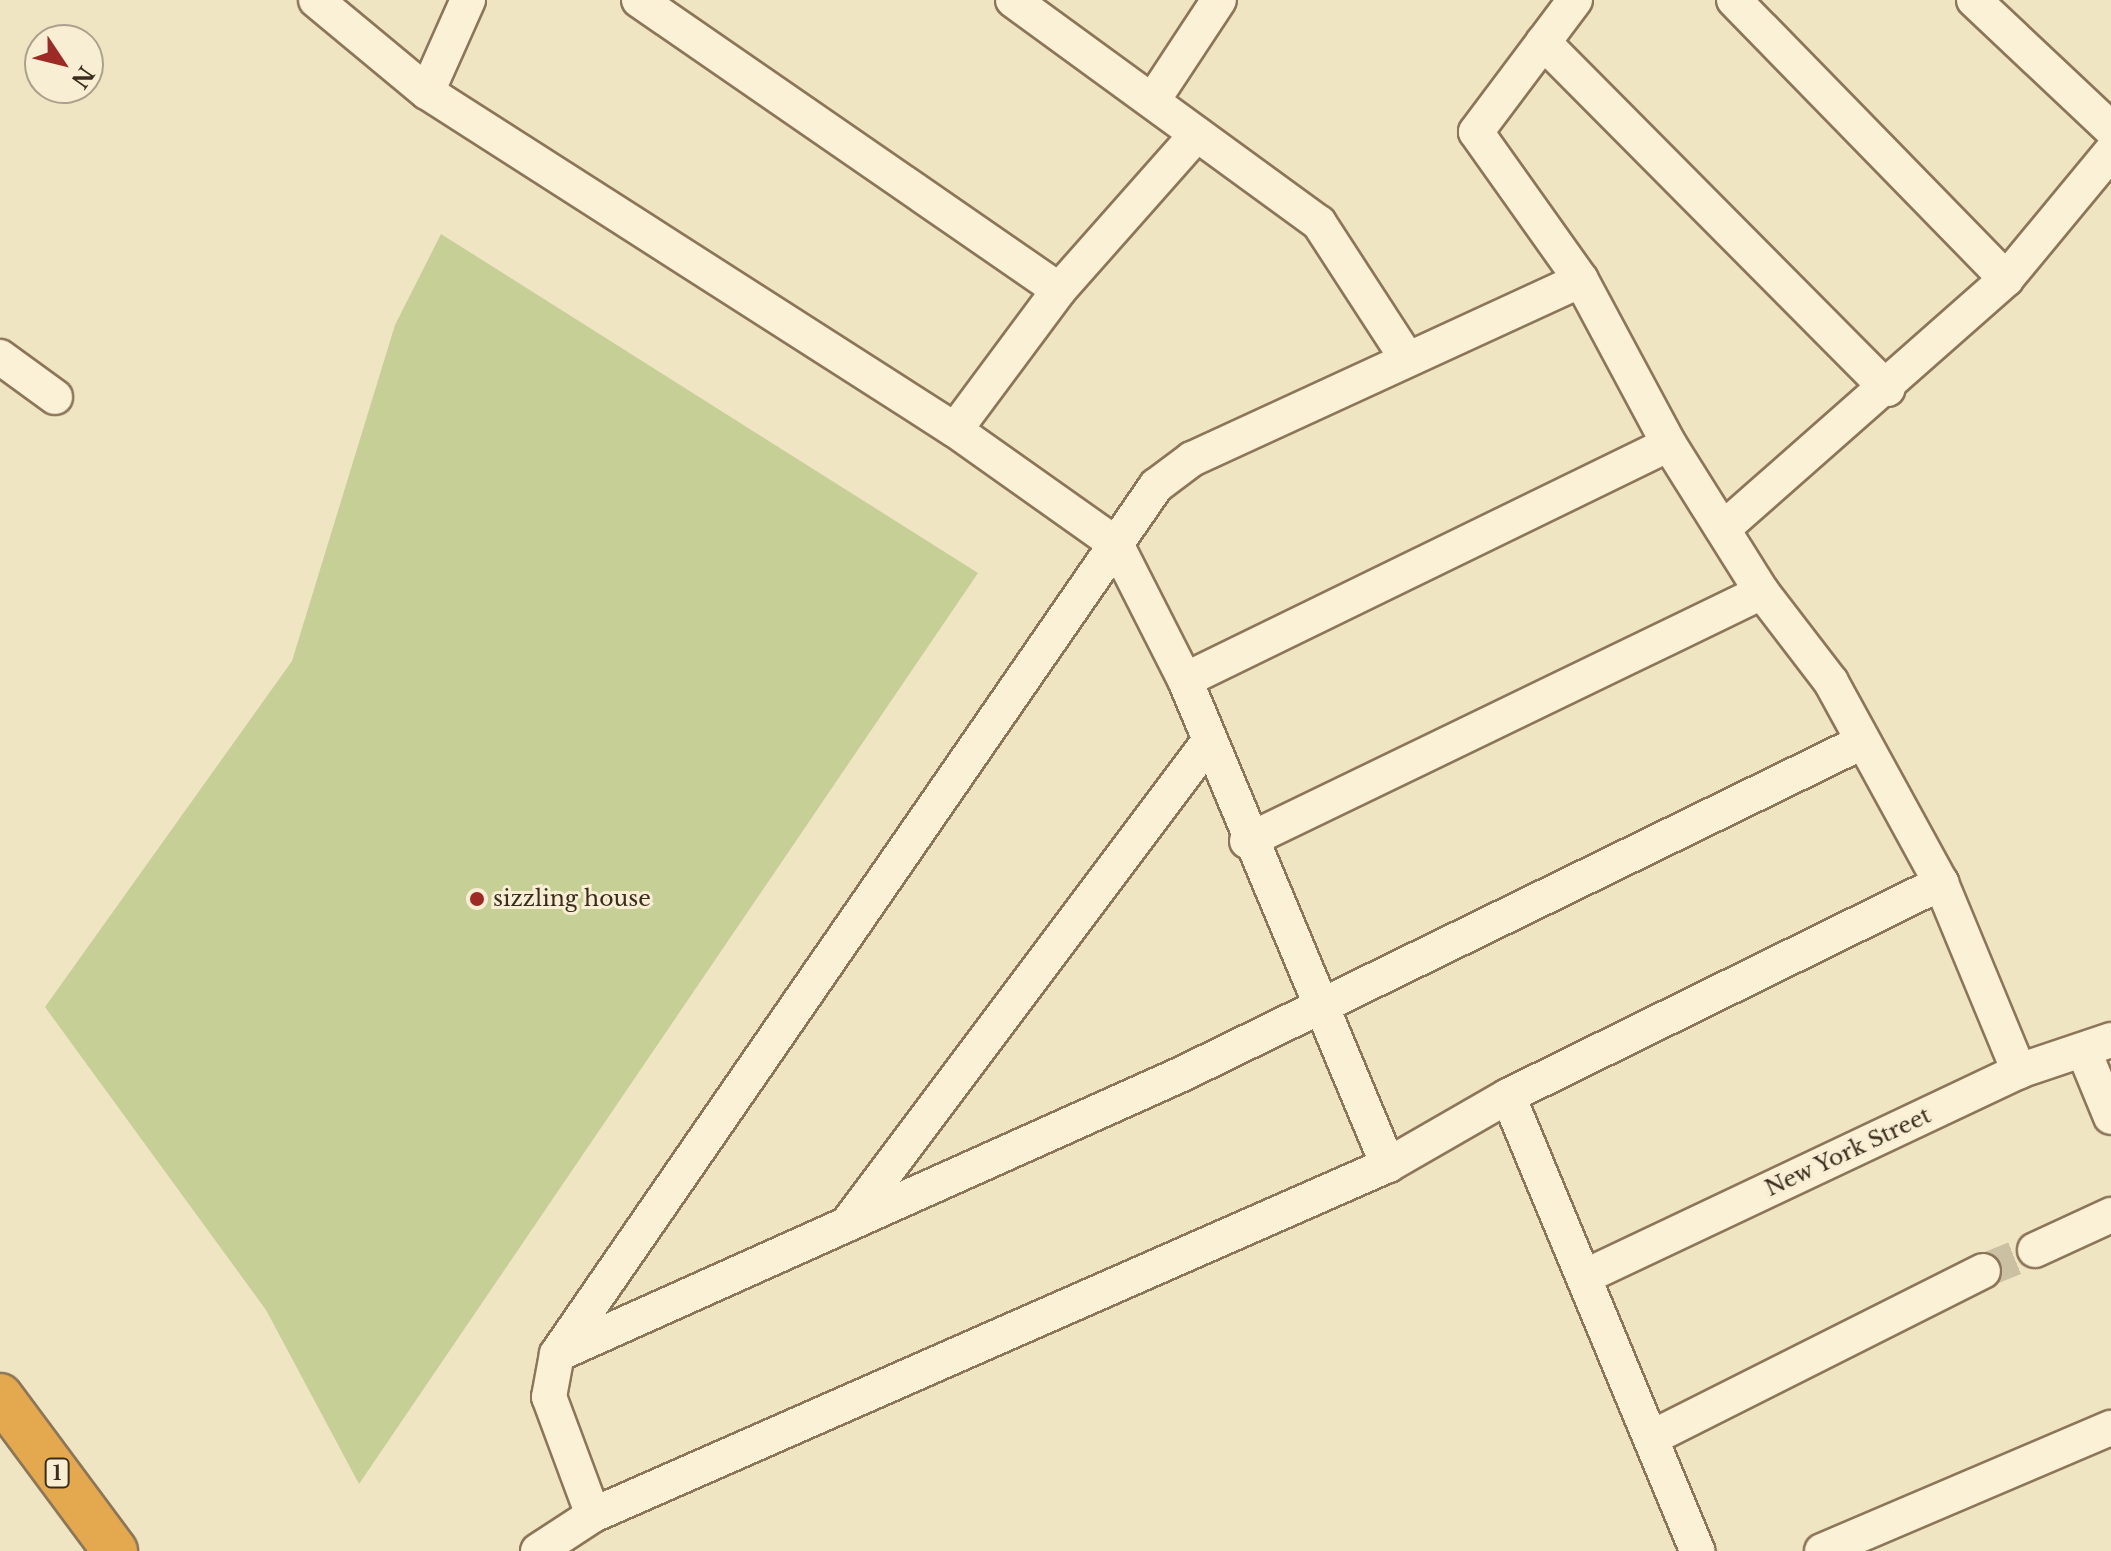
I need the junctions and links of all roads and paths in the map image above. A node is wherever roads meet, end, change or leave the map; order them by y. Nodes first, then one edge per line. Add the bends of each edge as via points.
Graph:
1 (316, 0) edge
2 (468, 0) edge
3 (639, 0) edge
4 (1013, 0) edge
5 (1219, 0) edge
6 (1575, 0) edge
7 (1734, 0) edge
8 (1974, 0) edge
9 (1543, 42) junction
10 (427, 92) junction
11 (1155, 97) junction
12 (2111, 129) edge
13 (1197, 134) junction
14 (2111, 152) edge
15 (2006, 279) junction
16 (1581, 280) junction
17 (1059, 290) junction
18 (0, 357) edge
19 (1406, 357) junction
20 (1887, 389) junction
21 (55, 397) dead end
22 (955, 430) junction
23 (1669, 444) junction
24 (1725, 527) junction
25 (1116, 544) junction
26 (1762, 592) junction
27 (1185, 680) junction
28 (1862, 742) junction
29 (1207, 744) junction
30 (1247, 841) junction
31 (1941, 883) junction
32 (1317, 1010) junction
33 (2098, 1047) edge
34 (2019, 1071) junction
35 (1508, 1096) junction
36 (2111, 1117) edge
37 (1388, 1165) junction
38 (2111, 1215) edge
39 (845, 1228) junction
40 (2035, 1250) tunnel mouth
41 (1983, 1271) tunnel mouth
42 (1588, 1275) junction
43 (557, 1354) junction
44 (0, 1396) edge
45 (2111, 1428) edge
46 (1655, 1436) junction
47 (593, 1515) junction
48 (115, 1551) edge
49 (538, 1551) edge
50 (1697, 1551) edge
51 (1822, 1551) edge

1 - 10 street
2 - 10 street
3 - 17 street
4 - 11 street
5 - 11 street
6 - 9 street
7 - 15 street
8 - 12 street
9 - 16 street via 1476,132
9 - 20 street
10 - 22 street
11 - 13 street
13 - 17 street
13 - 19 street via 1319,223
14 - 15 street
15 - 20 street
16 - 19 street
16 - 23 street
17 - 22 street
18 - 21 street
19 - 25 street via 1192,459 1156,486
20 - 24 street
22 - 25 street
23 - 24 street
23 - 27 street
24 - 26 street
25 - 27 street
25 - 43 street
26 - 28 street via 1831,682
26 - 30 street
27 - 29 street
28 - 31 street
28 - 32 street
29 - 30 street
29 - 39 street
30 - 32 street
31 - 34 street
31 - 35 street
32 - 37 street
32 - 39 street
33 - 34 street, New York Street
33 - 36 street
34 - 42 street, New York Street
35 - 37 street
35 - 42 street
37 - 47 street
38 - 40 street
39 - 43 street
41 - 46 street
42 - 46 street
43 - 47 street via 549,1397
44 - 48 highway, 1
45 - 51 street
46 - 50 street
47 - 49 street

